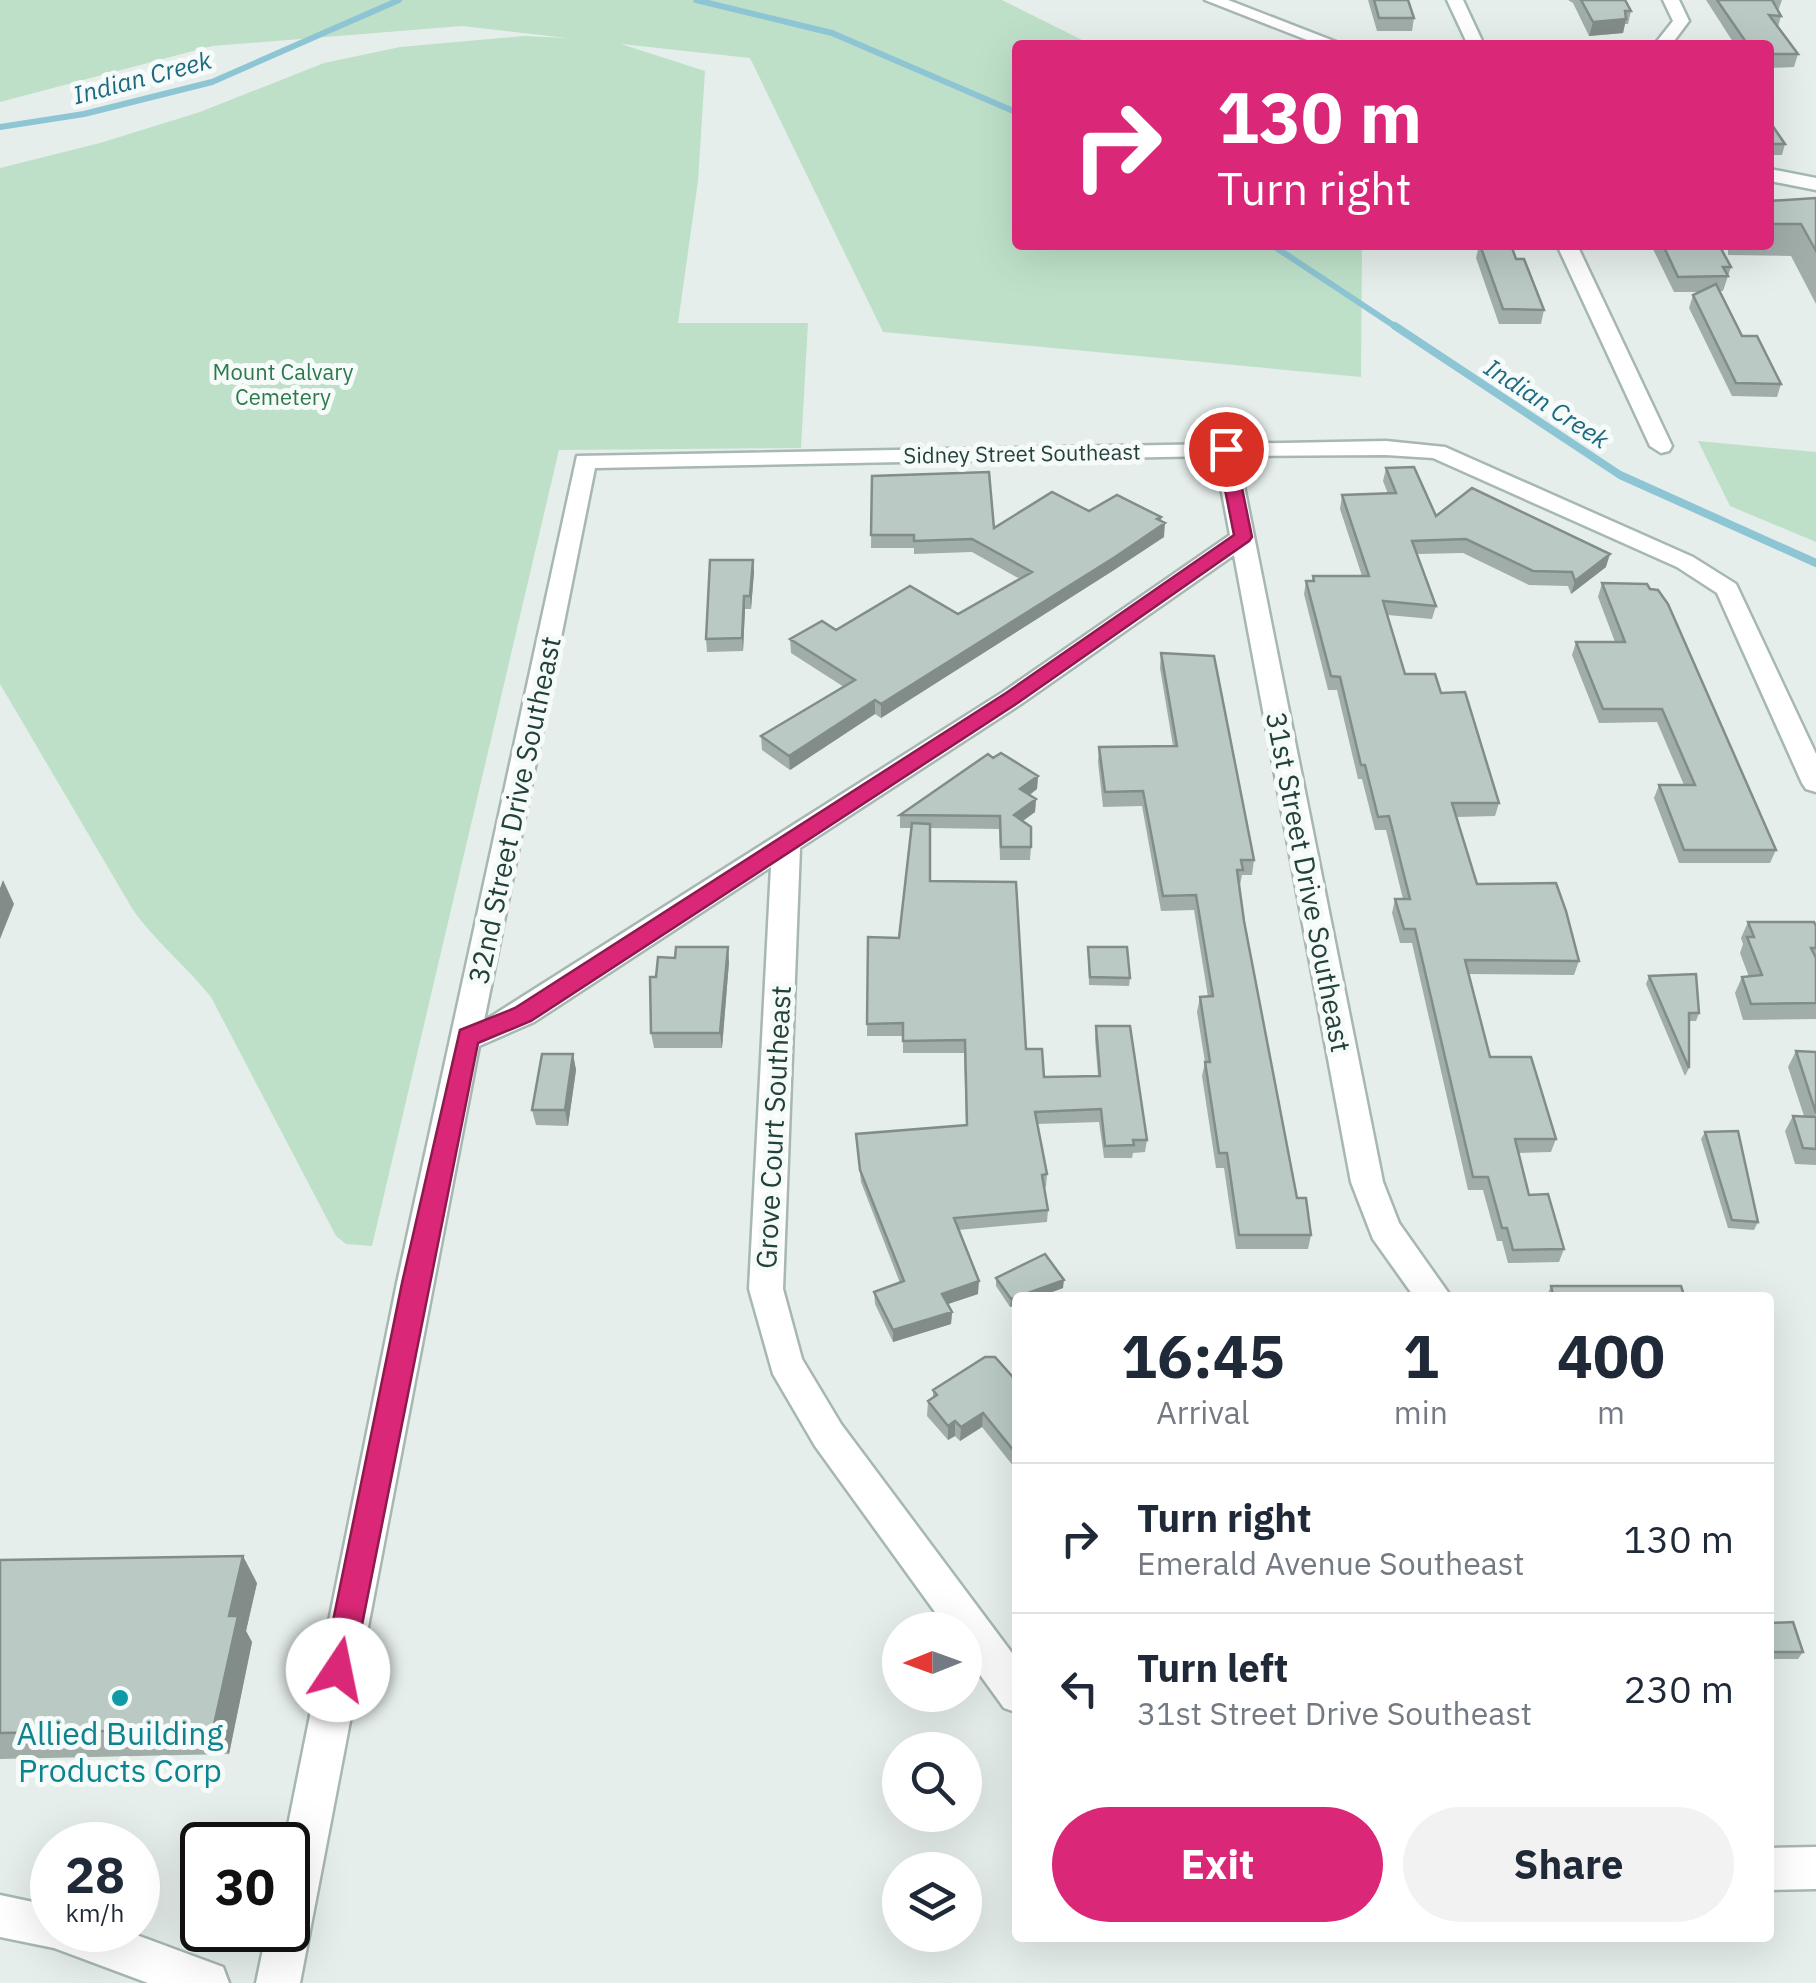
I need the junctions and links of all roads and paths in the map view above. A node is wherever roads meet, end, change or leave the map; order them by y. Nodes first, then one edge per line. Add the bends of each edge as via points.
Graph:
1 (1213, 0) edge
2 (1455, 0) edge
3 (1671, 0) edge
4 (1322, 40) edge
5 (1474, 40) edge
6 (1666, 40) edge
7 (1774, 176) edge
8 (1816, 184) edge
9 (1569, 250) edge
10 (1661, 446) dead end
11 (1226, 449) junction
12 (585, 461) joint
13 (1243, 537) junction
14 (1816, 783) edge
15 (786, 843) junction
16 (468, 1036) junction
17 (1431, 1292) edge
18 (1012, 1686) edge
19 (1816, 1868) edge
20 (1774, 1869) edge
21 (0, 1916) edge
22 (30, 1922) edge
23 (123, 1952) edge
24 (207, 1983) edge
25 (278, 1983) edge

1 - 4 street
2 - 5 street
3 - 6 street via 1681,21
7 - 8 street
9 - 10 street
11 - 12 street, Sidney Street Southeast
11 - 13 street, 31st Street Drive Southeast
11 - 14 street, Sidney Street Southeast via 1437,452 1686,562 1727,589
12 - 16 street, 32nd Street Drive Southeast
13 - 15 street via 1012,698
13 - 17 street, 31st Street Drive Southeast via 1367,1182 1386,1230
15 - 16 street via 523,1014
15 - 18 street, Grove Court Southeast via 766,1289 785,1363 828,1435
16 - 25 street, 32nd Street Drive Southeast
19 - 20 street
21 - 22 street
23 - 24 street

